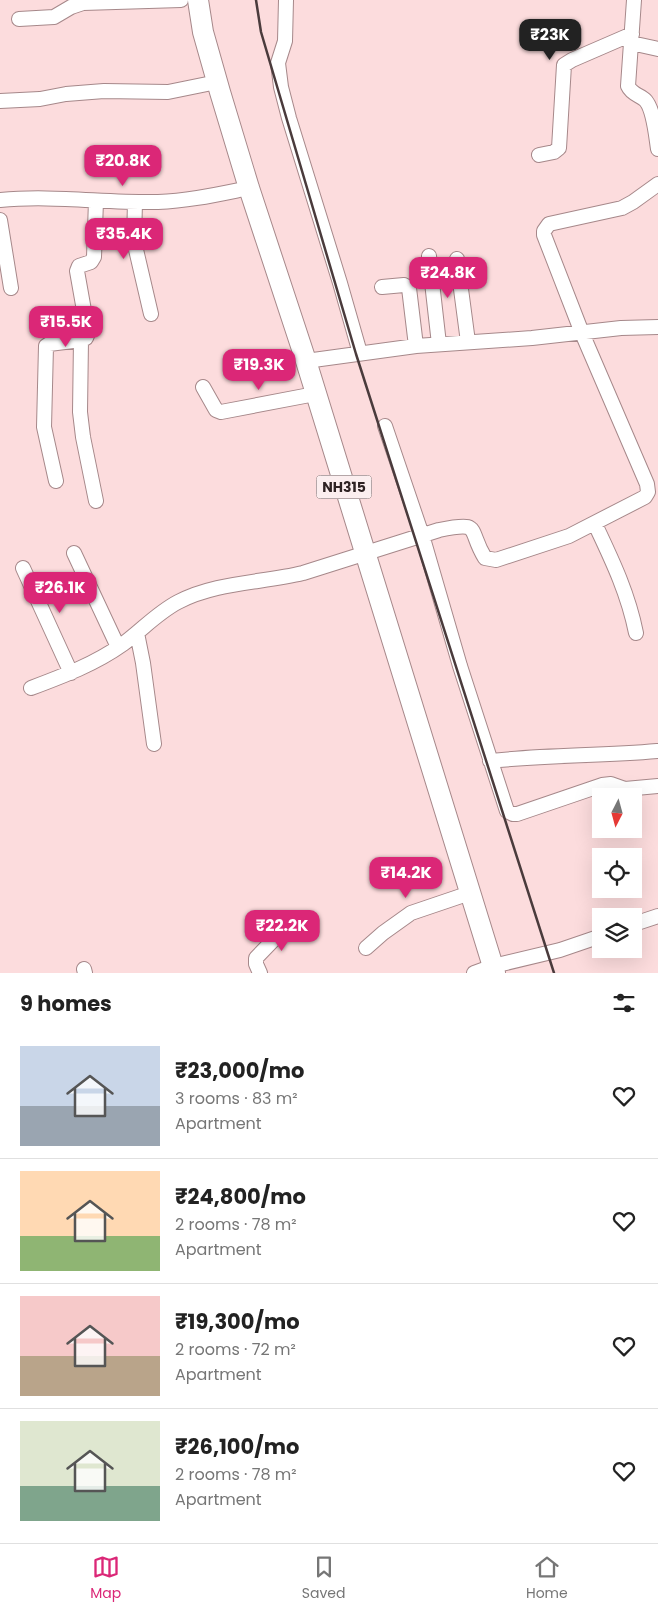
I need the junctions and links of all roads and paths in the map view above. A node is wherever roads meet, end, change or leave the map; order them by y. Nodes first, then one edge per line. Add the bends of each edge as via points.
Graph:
1 (181, 0) edge
2 (198, 0) edge
3 (286, 0) edge
4 (634, 0) edge
5 (19, 19) dead end
6 (631, 38) junction
7 (658, 49) edge
8 (217, 82) junction
9 (0, 101) edge
10 (658, 149) edge
11 (539, 155) dead end
12 (658, 184) edge
13 (249, 188) junction
14 (0, 200) edge
15 (96, 201) junction
16 (135, 202) junction
17 (0, 220) edge
18 (429, 256) dead end
19 (456, 259) dead end
20 (382, 287) dead end
21 (11, 288) dead end
22 (151, 314) dead end
23 (658, 327) edge
24 (582, 332) junction
25 (81, 340) junction
26 (468, 342) junction
27 (439, 344) junction
28 (416, 346) junction
29 (360, 353) junction
30 (306, 361) junction
31 (203, 387) dead end
32 (315, 394) junction
33 (385, 426) dead end
34 (56, 481) dead end
35 (96, 501) dead end
36 (595, 524) junction
37 (422, 535) junction
38 (74, 553) dead end
39 (365, 554) junction
40 (24, 568) dead end
41 (137, 633) junction
42 (636, 633) dead end
43 (118, 647) junction
44 (71, 673) junction
45 (31, 688) dead end
46 (154, 744) dead end
47 (657, 751) dead end
48 (490, 762) junction
49 (658, 786) edge
50 (470, 893) junction
51 (658, 916) edge
52 (642, 921) edge
53 (284, 929) dead end
54 (592, 939) edge
55 (366, 948) dead end
56 (494, 970) edge
57 (260, 973) edge
58 (474, 973) edge

1 - 5 street via 83,3 54,17
2 - 8 highway, NH315
3 - 29 street via 285,40 278,63 281,87
4 - 6 street
6 - 7 street
6 - 10 street via 628,86 648,104
6 - 11 street via 564,65 560,145 557,150
8 - 9 street via 168,92 104,91
8 - 13 highway, NH315
12 - 24 street via 622,208 549,224 544,231
13 - 16 street via 189,199
13 - 30 highway, NH315
14 - 15 street
15 - 16 street
15 - 25 street via 94,257 79,266 77,271 88,332
16 - 22 street via 134,241
17 - 21 street
18 - 27 street
19 - 26 street
20 - 28 street via 409,288
23 - 24 street
24 - 26 street
24 - 36 street via 648,488 647,495
25 - 34 street via 48,344 45,349 44,427
25 - 35 street via 80,412
26 - 27 street
27 - 28 street
28 - 29 street
29 - 30 street
30 - 32 highway, NH315
31 - 32 street via 216,410 221,412
32 - 39 highway, NH315
33 - 37 street
36 - 37 street via 570,536 496,560 485,558 470,528 454,527
36 - 42 street via 625,590
37 - 39 street
37 - 48 street
38 - 43 street
39 - 41 street via 281,578 194,595 162,612
39 - 50 highway, NH315
40 - 44 street
41 - 43 street
41 - 46 street
43 - 44 street
44 - 45 street
47 - 48 street
48 - 49 street via 507,811 513,814 602,784 625,788
50 - 55 street via 411,913
50 - 56 highway, NH315
51 - 52 street
53 - 57 street via 256,958
54 - 56 street
56 - 58 street

